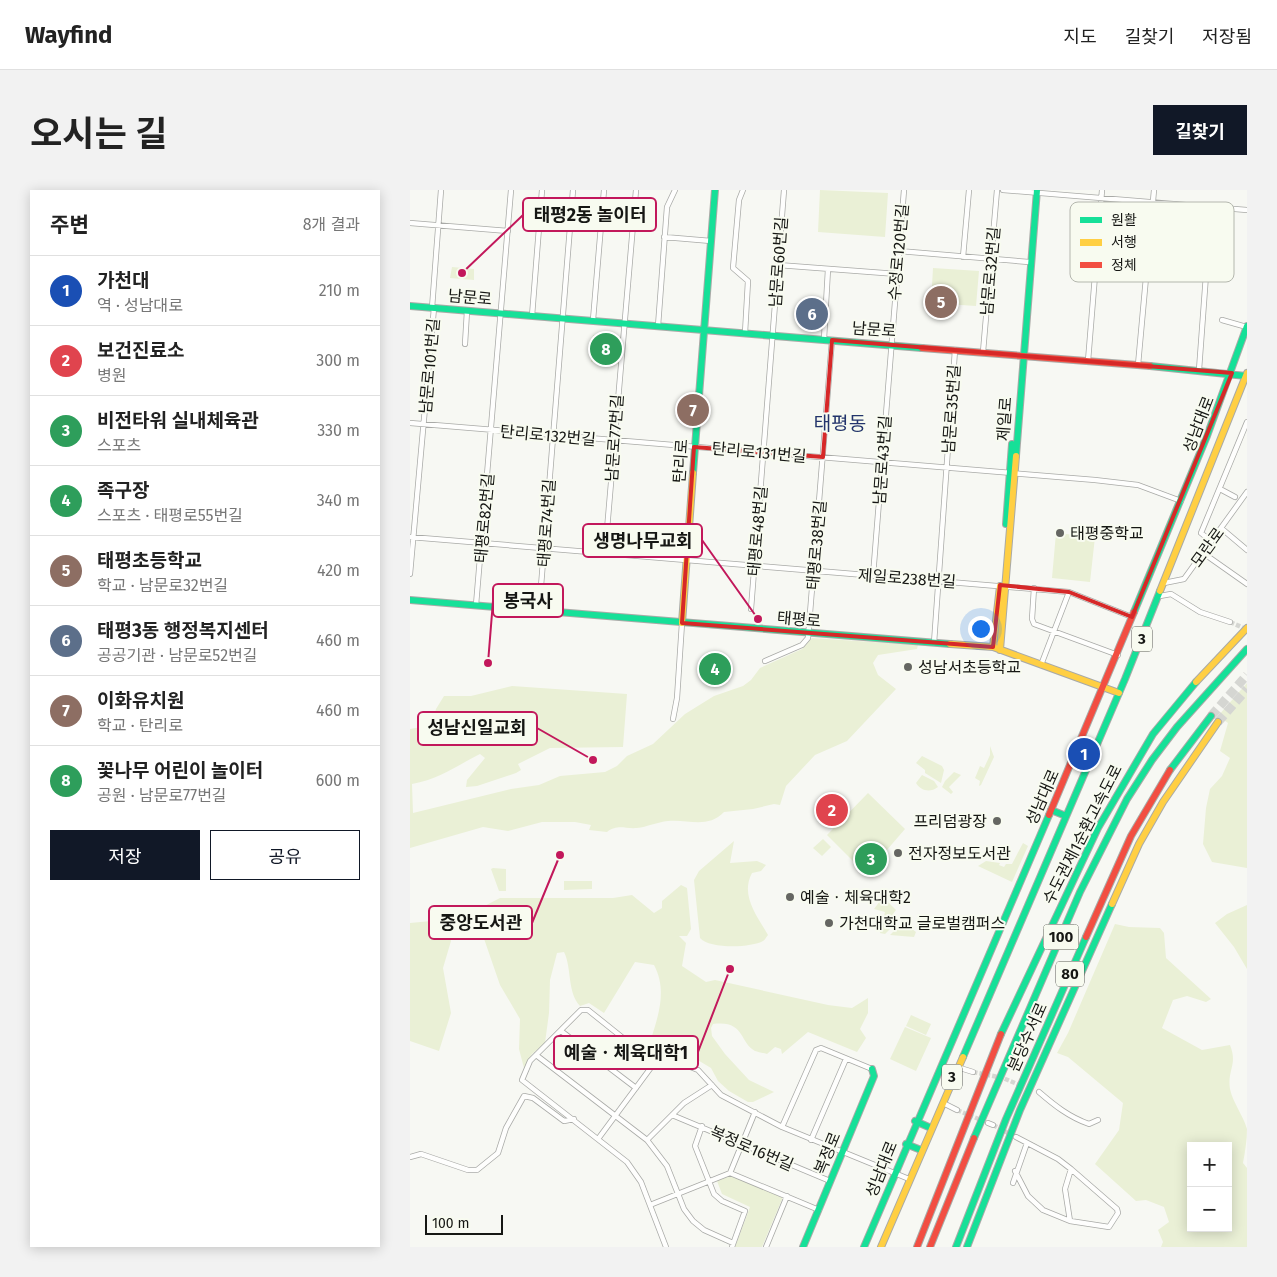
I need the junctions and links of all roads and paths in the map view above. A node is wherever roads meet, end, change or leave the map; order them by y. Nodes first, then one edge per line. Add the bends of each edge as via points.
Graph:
1 (441, 190) edge
2 (511, 190) edge
3 (542, 190) edge
4 (573, 190) edge
5 (604, 190) edge
6 (636, 190) edge
7 (675, 190) edge
8 (715, 190) edge
9 (743, 190) edge
10 (784, 190) edge
11 (904, 190) edge
12 (969, 190) edge
13 (997, 190) edge
14 (1003, 190) edge
15 (1102, 190) edge
16 (1154, 190) edge
17 (1035, 192) edge
18 (1101, 198) junction
19 (1153, 201) junction
20 (1101, 202) edge
21 (1163, 202) edge
22 (1234, 209) edge
23 (1247, 210) edge
24 (410, 222) edge
25 (438, 225) junction
26 (508, 231) junction
27 (664, 237) junction
28 (711, 241) junction
29 (899, 251) junction
30 (963, 256) junction
31 (991, 259) junction
32 (1029, 262) junction
33 (778, 265) junction
34 (828, 269) junction
35 (897, 274) junction
36 (1094, 282) edge
37 (1146, 282) edge
38 (1205, 282) edge
39 (410, 306) edge
40 (433, 308) junction
41 (468, 311) junction
42 (501, 313) junction
43 (532, 316) junction
44 (563, 318) junction
45 (593, 320) junction
46 (1222, 320) dead end
47 (623, 323) junction
48 (658, 326) junction
49 (1247, 327) edge
50 (704, 329) junction
51 (745, 333) junction
52 (773, 335) junction
53 (824, 339) junction
54 (832, 340) junction
55 (465, 344) dead end
56 (891, 345) junction
57 (955, 350) junction
58 (983, 352) junction
59 (1021, 356) junction
60 (1088, 361) junction
61 (1138, 365) junction
62 (1199, 370) junction
63 (1232, 373) junction
64 (1247, 375) edge
65 (1247, 422) edge
66 (410, 423) edge
67 (424, 424) junction
68 (491, 430) junction
69 (553, 435) junction
70 (614, 440) junction
71 (694, 447) junction
72 (763, 452) junction
73 (823, 457) junction
74 (882, 462) junction
75 (947, 468) junction
76 (1012, 473) junction
77 (1220, 489) junction
78 (1247, 492) edge
79 (1235, 497) dead end
80 (1241, 500) junction
81 (1181, 501) junction
82 (1247, 506) edge
83 (1221, 528) junction
84 (412, 537) edge
85 (1211, 541) junction
86 (482, 542) junction
87 (543, 548) junction
88 (1247, 550) edge
89 (605, 553) junction
90 (1203, 553) junction
91 (686, 560) junction
92 (754, 566) junction
93 (814, 571) junction
94 (410, 574) edge
95 (873, 576) junction
96 (939, 581) junction
97 (1164, 583) junction
98 (1247, 584) edge
99 (1002, 585) junction
100 (1034, 588) junction
101 (1069, 592) junction
102 (1160, 596) junction
103 (410, 600) edge
104 (476, 605) junction
105 (751, 609) dead end
106 (539, 611) junction
107 (1132, 617) junction
108 (1230, 622) tunnel mouth
109 (682, 623) junction
110 (1247, 628) edge
111 (1054, 630) junction
112 (809, 633) junction
113 (934, 643) junction
114 (993, 647) junction
115 (1247, 649) edge
116 (1000, 650) junction
117 (1118, 654) junction
118 (765, 661) dead end
119 (1041, 665) junction
120 (1105, 688) junction
121 (1119, 693) junction
122 (1211, 716) tunnel mouth
123 (673, 719) dead end
124 (1218, 722) tunnel mouth
125 (1051, 810) junction
126 (1066, 816) junction
127 (561, 1031) junction
128 (661, 1054) junction
129 (536, 1055) junction
130 (846, 1059) junction
131 (957, 1067) junction
132 (872, 1070) joint
133 (973, 1072) tunnel mouth
134 (712, 1085) junction
135 (636, 1088) junction
136 (1039, 1092) dead end
137 (941, 1102) junction
138 (957, 1110) tunnel mouth
139 (755, 1112) junction
140 (672, 1114) junction
141 (616, 1116) junction
142 (574, 1119) junction
143 (1098, 1120) dead end
144 (915, 1121) junction
145 (702, 1126) junction
146 (782, 1127) junction
147 (931, 1128) junction
148 (1016, 1137) tunnel mouth
149 (598, 1139) junction
150 (647, 1140) junction
151 (811, 1140) junction
152 (1027, 1143) junction
153 (743, 1144) junction
154 (906, 1144) junction
155 (922, 1150) junction
156 (842, 1152) junction
157 (410, 1157) edge
158 (1071, 1169) junction
159 (1016, 1171) junction
160 (730, 1173) junction
161 (894, 1173) junction
162 (910, 1179) junction
163 (708, 1181) junction
164 (830, 1181) junction
165 (1013, 1183) dead end
166 (679, 1193) junction
167 (787, 1196) junction
168 (650, 1205) junction
169 (819, 1210) junction
170 (1070, 1221) junction
171 (732, 1245) edge
172 (666, 1247) edge
173 (766, 1247) edge
174 (803, 1247) edge
175 (864, 1247) edge
176 (881, 1247) edge
177 (917, 1247) edge
178 (930, 1247) edge
179 (956, 1247) edge
180 (967, 1247) edge

1 - 25 street, 남문로101번길
2 - 26 street, 태평로82번길
3 - 43 street
4 - 44 street, 태평로74번길
5 - 45 street
6 - 47 street, 남문로77번길
7 - 27 street via 667,207
8 - 28 main road, 탄리로
9 - 51 street via 739,200 733,268 748,281
10 - 33 street, 남문로60번길
11 - 29 street, 수정로120번길
12 - 30 street
13 - 31 street, 남문로32번길
14 - 17 street
15 - 18 street
16 - 19 street
17 - 18 street
17 - 32 main road, 제일로
17 - 59 main road, 제일로
18 - 19 street
18 - 20 street
19 - 21 street
22 - 23 street
24 - 25 street
25 - 26 street
25 - 40 street, 남문로101번길
26 - 42 street, 태평로82번길
27 - 28 street
27 - 48 street
28 - 50 main road, 탄리로
29 - 30 street
29 - 35 street, 수정로120번길
30 - 31 street
31 - 32 street
31 - 58 street, 남문로32번길
32 - 59 main road, 제일로
33 - 34 street
33 - 52 street, 남문로60번길
34 - 35 street
34 - 53 street
35 - 56 street, 수정로120번길
36 - 60 street
37 - 61 street
38 - 62 street
39 - 40 main road, 남문로
40 - 41 main road, 남문로
40 - 67 street, 남문로101번길
41 - 42 main road, 남문로
41 - 55 street
42 - 43 main road, 남문로
42 - 68 street, 태평로82번길
43 - 44 main road, 남문로
44 - 45 main road, 남문로
44 - 69 street, 태평로74번길
45 - 47 main road, 남문로
46 - 49 street
47 - 48 main road, 남문로
47 - 70 street, 남문로77번길
48 - 50 main road, 남문로
49 - 63 main road, 성남대로 / 3
50 - 51 main road, 남문로
50 - 71 main road, 탄리로
51 - 52 main road, 남문로
52 - 53 main road, 남문로
52 - 72 street, 남문로60번길
53 - 54 main road, 남문로
54 - 56 main road, 남문로
54 - 73 street, 태평로38번길
56 - 57 main road, 남문로
56 - 74 street, 남문로43번길
57 - 58 main road, 남문로
57 - 75 street, 남문로35번길
58 - 59 main road, 남문로
59 - 60 main road, 남문로
59 - 76 main road, 제일로
60 - 61 main road, 남문로
61 - 62 main road, 남문로
62 - 63 main road, 남문로
63 - 64 main road, 남문로
63 - 81 main road, 성남대로 / 3
64 - 97 main road, 성남대로 / 3
65 - 77 street
66 - 67 street, 탄리로132번길
67 - 68 street, 탄리로132번길
67 - 84 street, 남문로101번길
68 - 69 street, 탄리로132번길
68 - 86 street, 태평로82번길
69 - 70 street, 탄리로132번길
69 - 87 street, 태평로74번길
70 - 71 street, 탄리로132번길
70 - 89 street, 남문로77번길
71 - 72 street, 탄리로131번길
71 - 91 main road, 탄리로
72 - 73 street, 탄리로131번길
72 - 92 street, 태평로48번길
73 - 74 street, 탄리로131번길
73 - 93 street, 태평로38번길
74 - 75 street, 탄리로131번길
74 - 95 street, 남문로43번길
75 - 76 street, 탄리로131번길
75 - 96 street, 남문로35번길
76 - 81 street, 탄리로131번길 via 1138,485
76 - 99 main road, 제일로
77 - 79 street
77 - 85 street via 1201,533
78 - 80 street, 모란로
80 - 82 street
80 - 83 street, 모란로
81 - 107 main road, 성남대로 / 3
83 - 85 street, 모란로
83 - 88 street
84 - 86 street, 제일로238번길
84 - 94 street, 남문로101번길
85 - 90 street, 모란로
86 - 87 street, 제일로238번길
86 - 104 street, 태평로82번길
87 - 89 street, 제일로238번길
87 - 106 street, 태평로74번길
89 - 91 street, 제일로238번길
90 - 97 street, 모란로 via 1184,579
90 - 98 street
91 - 92 street, 제일로238번길
91 - 109 main road, 탄리로
92 - 93 street, 제일로238번길
92 - 105 street, 태평로48번길
93 - 95 street, 제일로238번길
93 - 112 street, 태평로38번길
95 - 96 street, 제일로238번길
96 - 99 street, 제일로238번길
96 - 113 street, 남문로35번길
97 - 102 main road, 성남대로 / 3
99 - 100 street, 제일로238번길
99 - 114 main road, 제일로
99 - 116 main road, 제일로
100 - 101 street, 제일로238번길
100 - 111 street via 1034,624
101 - 107 street, 제일로238번길
101 - 111 street
102 - 108 street via 1171,594 1200,612
102 - 121 main road, 성남대로 / 3
103 - 104 main road, 태평로
104 - 106 main road, 태평로
106 - 109 main road, 태평로
107 - 117 main road, 성남대로 / 3
109 - 112 main road, 태평로
109 - 123 street
110 - 177 main road, 수도권제1순환고속도로 / 100 via 1183,696 1153,734 1098,828 1001,1034
111 - 117 street
111 - 119 street
112 - 113 main road, 태평로
112 - 118 street via 802,645
113 - 114 main road, 태평로
114 - 116 main road, 태평로
115 - 178 main road, 수도권제1순환고속도로 / 100 via 1171,733 1116,821 988,1100
116 - 119 main road, 태평로
117 - 120 main road, 성남대로 / 3
119 - 120 main road, 태평로
120 - 121 main road, 태평로
120 - 125 main road, 성남대로 / 3
121 - 126 main road, 성남대로 / 3
122 - 179 main road, 분당수서로 / 80 via 1154,794 1131,836 1006,1119
124 - 180 main road, 분당수서로 / 80 via 1163,802 1139,844 1020,1110
125 - 126 main road
125 - 144 main road, 성남대로 / 3
126 - 131 main road, 성남대로 / 3
127 - 128 street via 581,1010 588,1010 628,1042
127 - 129 street
127 - 135 street
128 - 134 street via 698,1070
128 - 135 street
129 - 141 street
129 - 142 street via 530,1060 522,1080
130 - 132 street
130 - 146 street via 821,1048 816,1050
130 - 151 street
131 - 133 street
131 - 137 main road, 성남대로 / 3
132 - 156 main road, 복정로 via 874,1076
134 - 139 street via 721,1095
134 - 140 street
135 - 141 street
136 - 143 street via 1082,1122 1089,1124
137 - 138 street
137 - 147 main road, 성남대로 / 3
139 - 146 street
139 - 153 street
140 - 145 street, 복정로16번길
140 - 150 street
141 - 149 street
141 - 150 street
142 - 149 street
142 - 157 street via 564,1121 533,1098 524,1096 506,1128 498,1153 477,1170 421,1154
144 - 147 main road
144 - 154 main road, 성남대로 / 3
145 - 153 street, 복정로16번길
145 - 163 street, 복정로16번길 via 695,1146
146 - 151 street
147 - 155 main road, 성남대로 / 3
148 - 152 street
149 - 168 street via 627,1162 641,1182
150 - 166 street via 666,1166
151 - 156 street
152 - 158 street
152 - 159 street
153 - 160 street
153 - 164 street, 복정로16번길
154 - 155 main road
154 - 161 main road, 성남대로 / 3
155 - 162 main road, 성남대로 / 3
156 - 161 street
156 - 164 main road, 복정로
158 - 170 street via 1065,1189
158 - 170 street via 1118,1213 1109,1228
159 - 165 street
159 - 170 street via 1028,1196 1043,1210
160 - 163 street
160 - 167 street
161 - 162 street
161 - 175 main road, 성남대로 / 3
162 - 176 main road, 성남대로 / 3
163 - 166 street
163 - 171 street, 복정로16번길 via 714,1194 722,1201 745,1211
164 - 169 main road, 복정로
166 - 168 street
166 - 171 street via 684,1209 693,1221
167 - 169 street
167 - 173 street
168 - 172 street
169 - 174 main road, 복정로

